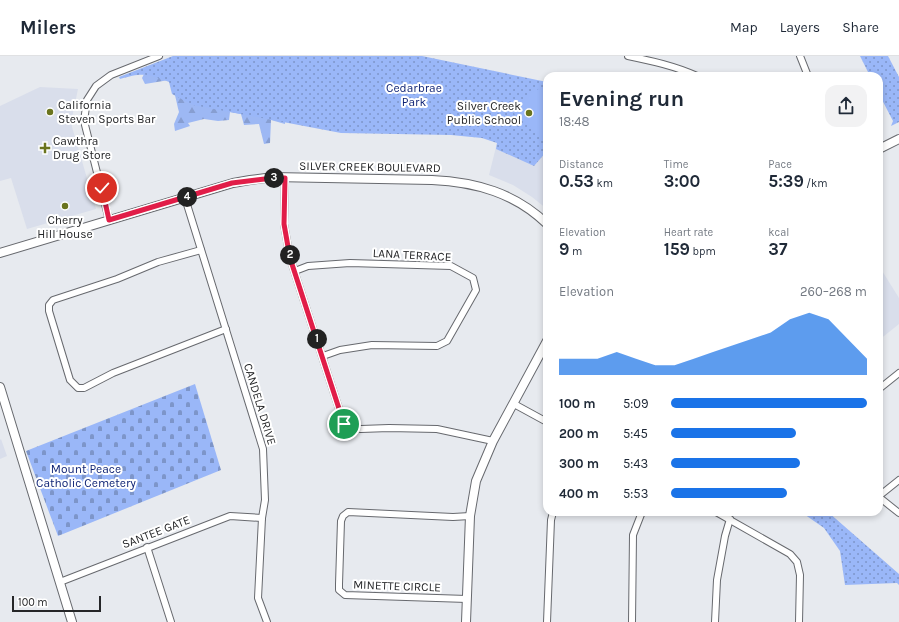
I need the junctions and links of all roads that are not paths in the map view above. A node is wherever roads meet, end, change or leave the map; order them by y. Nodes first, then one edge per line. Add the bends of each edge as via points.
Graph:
1 (159, 56) edge
2 (628, 56) edge
3 (800, 56) edge
4 (654, 58) edge
5 (689, 72) edge
6 (806, 72) edge
7 (899, 139) edge
8 (883, 147) edge
9 (285, 178) junction
10 (185, 198) junction
11 (109, 220) junction
12 (543, 221) edge
13 (201, 250) junction
14 (0, 253) edge
15 (295, 270) junction
16 (226, 329) junction
17 (543, 349) edge
18 (323, 356) junction
19 (899, 373) edge
20 (883, 386) edge
21 (0, 387) edge
22 (514, 404) junction
23 (543, 420) edge
24 (493, 441) junction
25 (899, 480) edge
26 (883, 494) edge
27 (883, 500) edge
28 (899, 513) edge
29 (470, 516) junction
30 (552, 516) edge
31 (640, 516) edge
32 (724, 516) edge
33 (262, 518) junction
34 (730, 519) junction
35 (147, 547) junction
36 (60, 582) junction
37 (467, 599) junction
38 (72, 622) edge
39 (171, 622) edge
40 (267, 622) edge
41 (466, 622) edge
42 (547, 622) edge
43 (632, 622) edge
44 (715, 622) edge
45 (799, 622) edge

1 - 11 street via 111,75 96,86 87,100 84,121
2 - 4 street
3 - 6 street
4 - 5 street
7 - 8 street
9 - 10 street, SILVER CREEK BOULEVARD via 232,183
9 - 12 street, SILVER CREEK BOULEVARD via 470,183 515,200
9 - 15 street via 284,224 290,258
10 - 11 street, SILVER CREEK BOULEVARD
10 - 13 street, CANDELA DRIVE
11 - 14 street, SILVER CREEK BOULEVARD
13 - 16 street, CANDELA DRIVE
13 - 16 street via 158,262 117,279 52,300 49,311 70,380 78,388 84,388 113,373
15 - 18 street
15 - 18 street, LANA TERRACE via 308,266 350,263 451,266 473,278 476,290 447,341 436,346 372,345 340,350
16 - 33 street, CANDELA DRIVE via 263,449 265,500
17 - 22 street
18 - 24 street via 344,424 352,428 437,430
19 - 20 street
21 - 36 street
22 - 23 street
22 - 24 street
24 - 29 street via 476,481
25 - 26 street
27 - 28 street
29 - 37 street
29 - 37 street, MINETTE CIRCLE via 348,512 341,521 339,590 345,595
30 - 42 street
31 - 43 street via 633,535
32 - 34 street
33 - 35 street, SANTEE GATE via 230,516
33 - 40 street, CANDELA DRIVE via 258,598
34 - 44 street via 717,580
34 - 45 street via 790,554 797,562 800,575
35 - 36 street, SANTEE GATE
35 - 39 street
36 - 38 street
37 - 41 street

